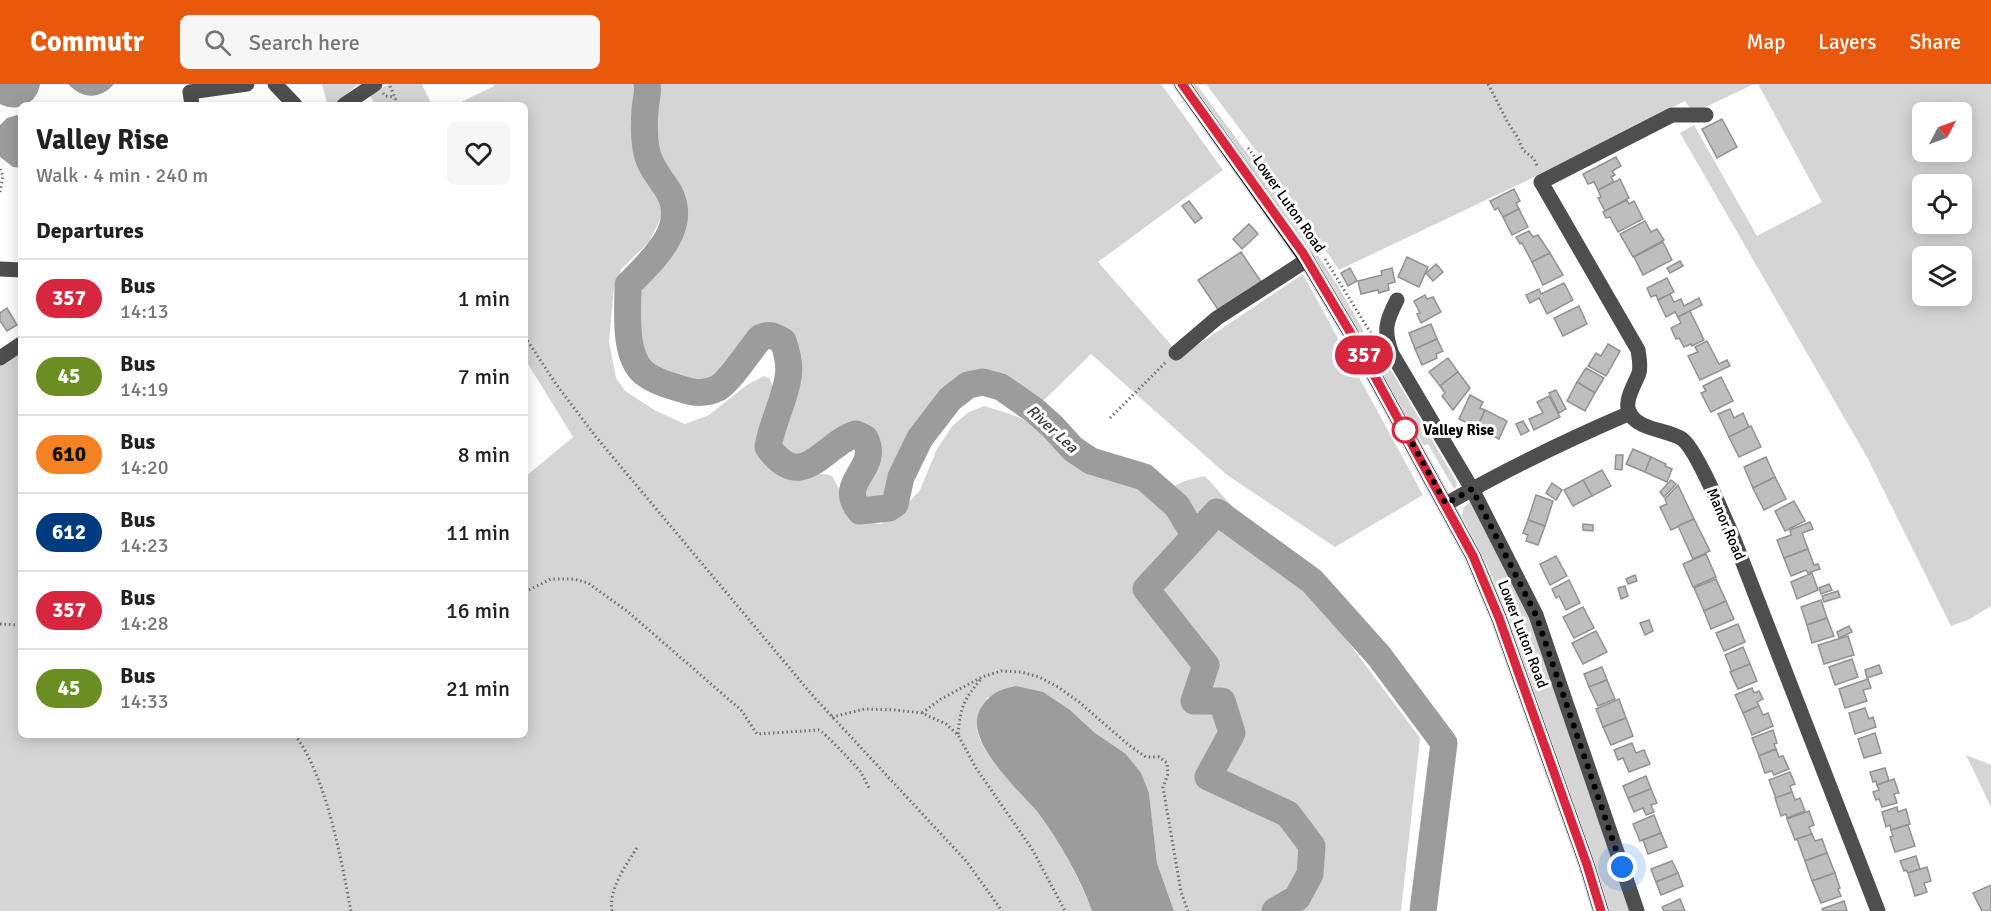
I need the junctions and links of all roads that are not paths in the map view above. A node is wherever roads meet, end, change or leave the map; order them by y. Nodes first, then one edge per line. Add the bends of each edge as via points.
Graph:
1 (247, 84) edge
2 (275, 84) edge
3 (375, 84) edge
4 (1182, 84) edge
5 (190, 94) edge
6 (292, 102) edge
7 (348, 102) edge
8 (1706, 115) dead end
9 (1307, 260) junction
10 (0, 269) edge
11 (18, 270) edge
12 (1397, 300) dead end
13 (18, 346) edge
14 (1176, 352) road end
15 (0, 358) edge
16 (1630, 413) junction
17 (1472, 489) junction
18 (1446, 504) junction
19 (1601, 911) edge
20 (1637, 911) edge
21 (1878, 911) edge

1 - 5 street
2 - 6 street
3 - 7 street
4 - 9 main road, Lower Luton Road
8 - 16 street via 1672,115 1541,182 1638,350 1639,372 1629,398
9 - 14 street via 1217,318
9 - 18 main road, Lower Luton Road
10 - 11 street
12 - 17 street, Lower Luton Road via 1387,318 1392,354
13 - 15 street
16 - 17 street
16 - 21 street, Manor Road via 1641,423 1683,439 1690,447 1733,537
17 - 18 street
17 - 20 street, Lower Luton Road via 1536,615
18 - 19 main road, Lower Luton Road via 1499,618

